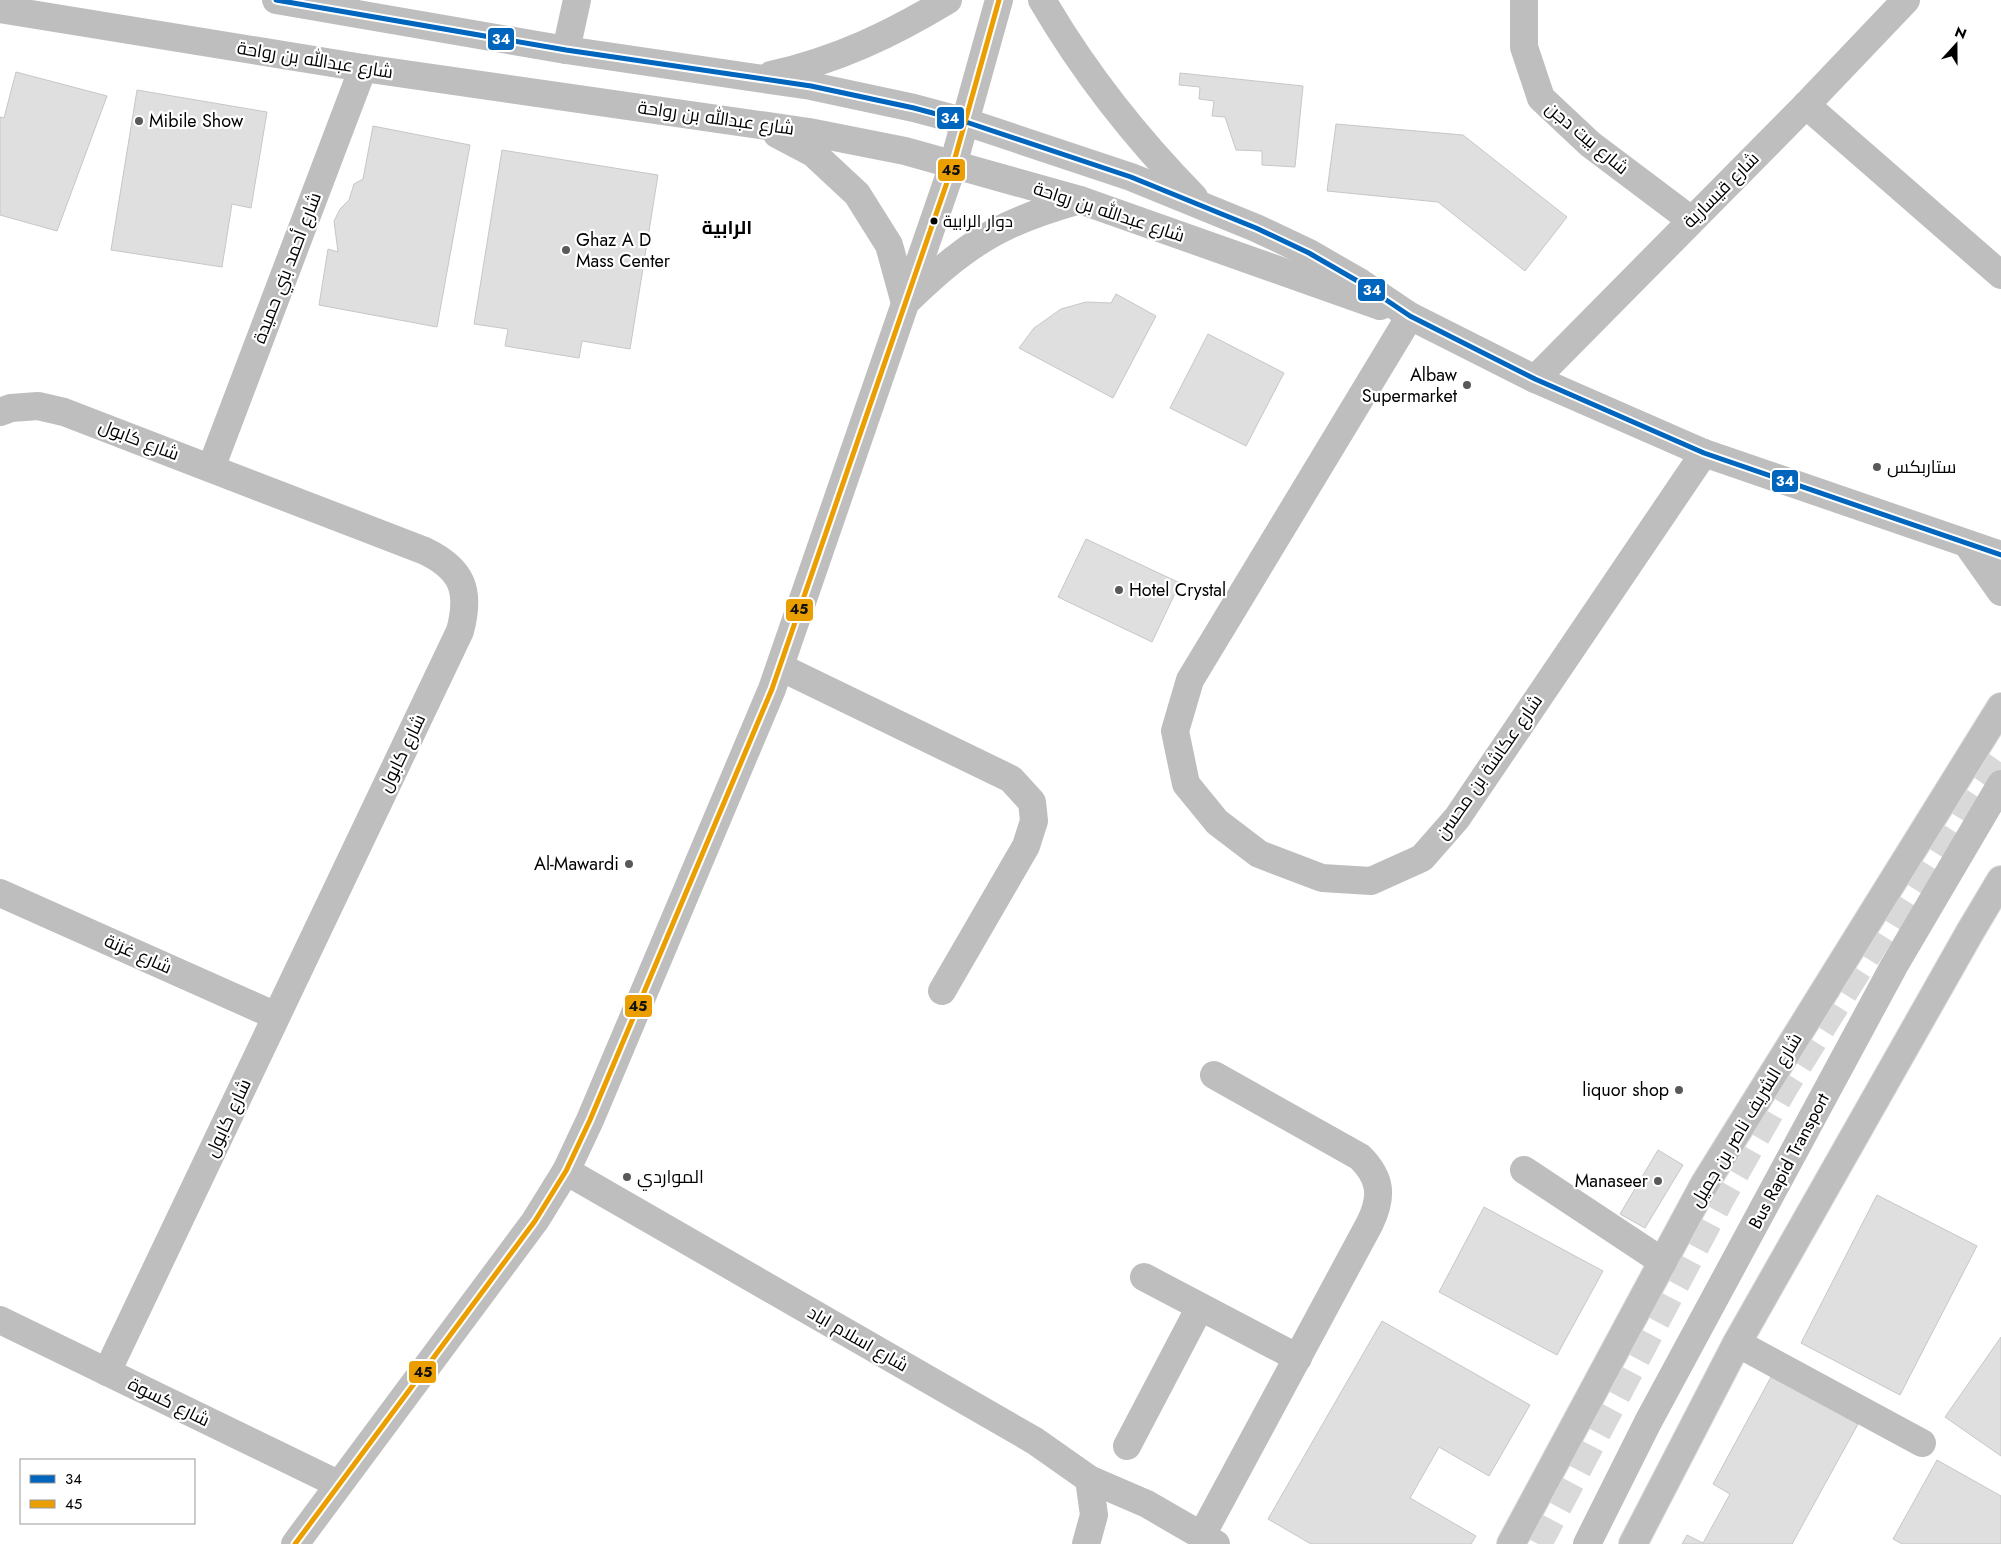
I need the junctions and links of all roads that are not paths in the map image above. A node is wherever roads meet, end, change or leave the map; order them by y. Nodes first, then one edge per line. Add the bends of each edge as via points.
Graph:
1 (276, 0) edge
2 (577, 0) edge
3 (948, 0) edge
4 (1000, 0) edge
5 (1042, 0) edge
6 (1524, 0) edge
7 (1906, 0) edge
8 (0, 9) edge
9 (566, 50) junction
10 (363, 68) junction
11 (758, 78) junction
12 (1806, 105) junction
13 (966, 122) junction
14 (761, 124) junction
15 (953, 164) junction
16 (1080, 200) junction
17 (1202, 205) junction
18 (1691, 220) junction
19 (2001, 275) edge
20 (905, 303) junction
21 (1410, 316) junction
22 (1535, 379) junction
23 (0, 412) edge
24 (1704, 453) junction
25 (212, 468) junction
26 (1967, 544) junction
27 (2001, 555) edge
28 (2001, 592) edge
29 (780, 667) junction
30 (2001, 707) edge
31 (2001, 784) edge
32 (2001, 880) edge
33 (0, 893) edge
34 (942, 991) dead end
35 (276, 1016) junction
36 (1214, 1075) dead end
37 (1524, 1170) dead end
38 (566, 1171) junction
39 (1663, 1262) junction
40 (1144, 1277) dead end
41 (1200, 1307) junction
42 (0, 1320) edge
43 (1737, 1343) junction
44 (1298, 1358) junction
45 (107, 1372) junction
46 (1922, 1443) dead end
47 (1127, 1446) dead end
48 (1089, 1479) junction
49 (338, 1484) junction
50 (1209, 1540) edge
51 (295, 1544) edge
52 (1086, 1544) edge
53 (1511, 1544) edge
54 (1587, 1544) edge
55 (1633, 1544) edge

1 - 9 street, شارع عبدالله بن رواحة
2 - 9 street
3 - 11 street via 877,40 799,69
4 - 13 street
5 - 17 street via 1110,102 1169,172
6 - 18 street, شارع بيت دجن via 1524,47 1540,98 1590,144
7 - 12 street, شارع قيسارية
8 - 10 street, شارع عبدالله بن رواحة
9 - 11 street, شارع عبدالله بن رواحة
10 - 14 street, شارع عبدالله بن رواحة
10 - 25 street, شارع أحمد بني حميدة
11 - 13 street, شارع عبدالله بن رواحة via 862,96
12 - 18 street, شارع قيسارية
12 - 19 street
13 - 15 street
13 - 17 street, شارع عبدالله بن رواحة via 1131,177
14 - 15 street, شارع عبدالله بن رواحة via 858,140
14 - 20 street via 814,153 857,194 889,245
15 - 16 street, شارع عبدالله بن رواحة
15 - 20 street
16 - 20 street via 1005,227 968,248
16 - 21 street, شارع عبدالله بن رواحة
17 - 21 street, شارع عبدالله بن رواحة via 1309,253
18 - 22 street, شارع قيسارية
20 - 29 street
21 - 22 street, شارع عبدالله بن رواحة
21 - 24 street, شارع عكاشة بن محسن via 1190,680 1175,731 1186,784 1217,822 1259,854 1322,878 1371,881 1422,858 1457,818
22 - 24 street, شارع عبدالله بن رواحة
23 - 25 street, شارع كابول via 38,406 64,412
24 - 26 street, شارع عبدالله بن رواحة
25 - 35 street, شارع كابول via 442,560 456,574 464,592 466,612 460,630
26 - 27 street, شارع عبدالله بن رواحة
26 - 28 street
29 - 34 street via 1011,779 1032,802 1034,821 1026,846
29 - 38 street
30 - 39 street, شارع الشريف ناصر بن جميل via 1704,1184
31 - 54 street, Bus Rapid Transport via 1894,966 1648,1422
32 - 43 street
33 - 35 street, شارع غزنة
35 - 45 street, شارع كابول
36 - 44 street via 1360,1156 1377,1181 1377,1210
37 - 39 street
38 - 48 street, شارع اسلام اباد via 1035,1441
38 - 49 street via 535,1221
39 - 53 street, شارع الشريف ناصر بن جميل
40 - 41 street
41 - 44 street
41 - 47 street
42 - 45 street, شارع كسوة
43 - 46 street
43 - 55 street
44 - 50 street
45 - 49 street, شارع كسوة
48 - 50 street, شارع اسلام اباد via 1147,1504
48 - 52 street via 1094,1515
49 - 51 street

